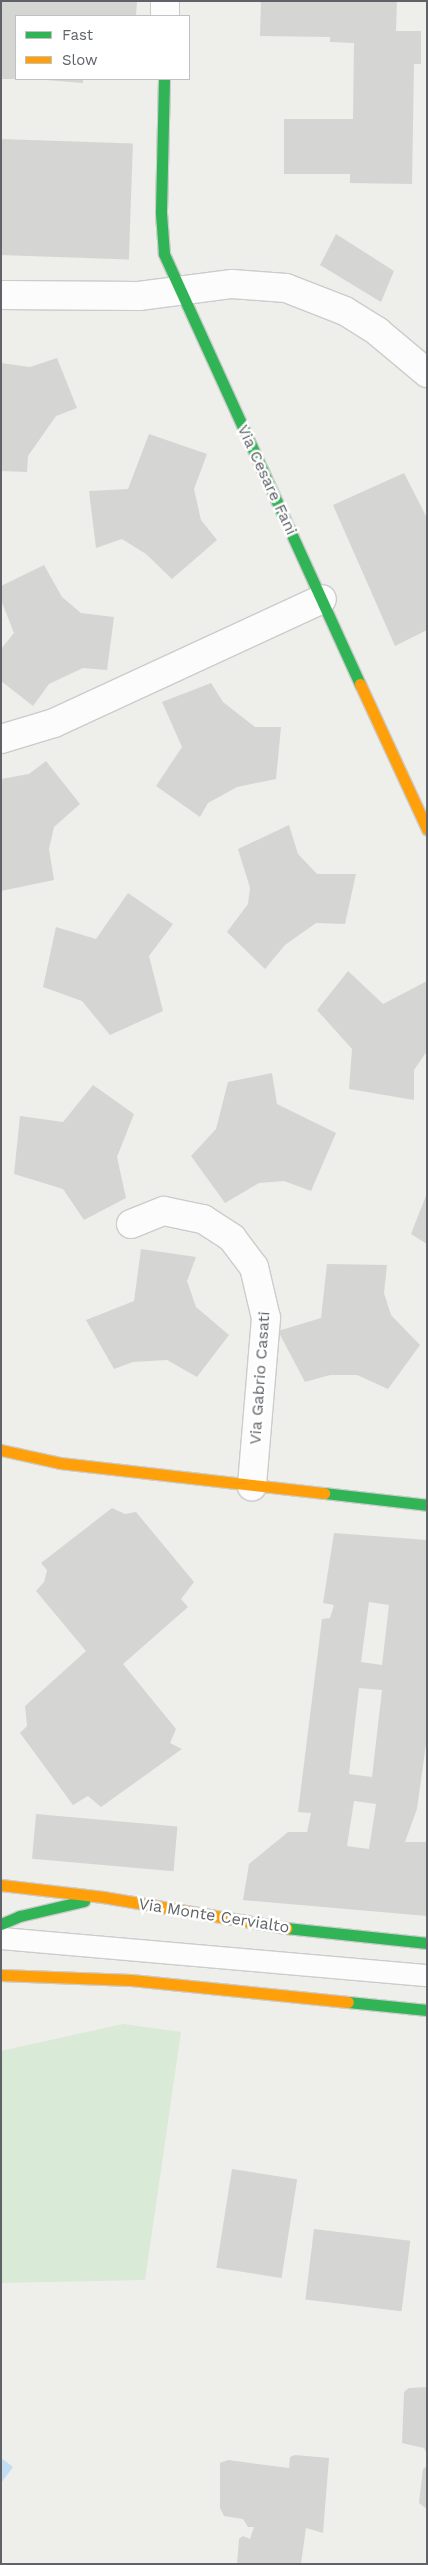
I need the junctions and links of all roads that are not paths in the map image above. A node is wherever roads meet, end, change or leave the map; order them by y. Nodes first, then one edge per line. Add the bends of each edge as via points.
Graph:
1 (165, 1) edge
2 (165, 15) edge
3 (164, 80) edge
4 (178, 292) junction
5 (1, 295) edge
6 (427, 373) edge
7 (322, 599) junction
8 (1, 739) edge
9 (427, 829) edge
10 (131, 1224) dead end
11 (1, 1450) edge
12 (252, 1486) junction
13 (427, 1505) edge
14 (1, 1886) edge
15 (102, 1897) junction
16 (1, 1924) edge
17 (1, 1938) edge
18 (427, 1943) edge
19 (1, 1975) edge
20 (427, 1975) edge
21 (427, 2010) edge

1 - 2 street
3 - 4 street, Via Cesare Fani via 162,233 164,254
4 - 5 street via 139,296
4 - 6 street via 232,284 266,285 301,292 365,324
4 - 7 street, Via Cesare Fani
7 - 8 street via 54,723
7 - 9 street, Via Cesare Fani
10 - 12 street, Via Gabrio Casati via 164,1211 203,1219 232,1238 254,1267 266,1318
11 - 12 street via 60,1463
12 - 13 street
14 - 15 street, Via Monte Cervialto
15 - 16 street via 20,1916
15 - 18 street, Via Monte Cervialto via 256,1925
17 - 20 lane, Via Monte Cervialto
19 - 21 street via 131,1980

